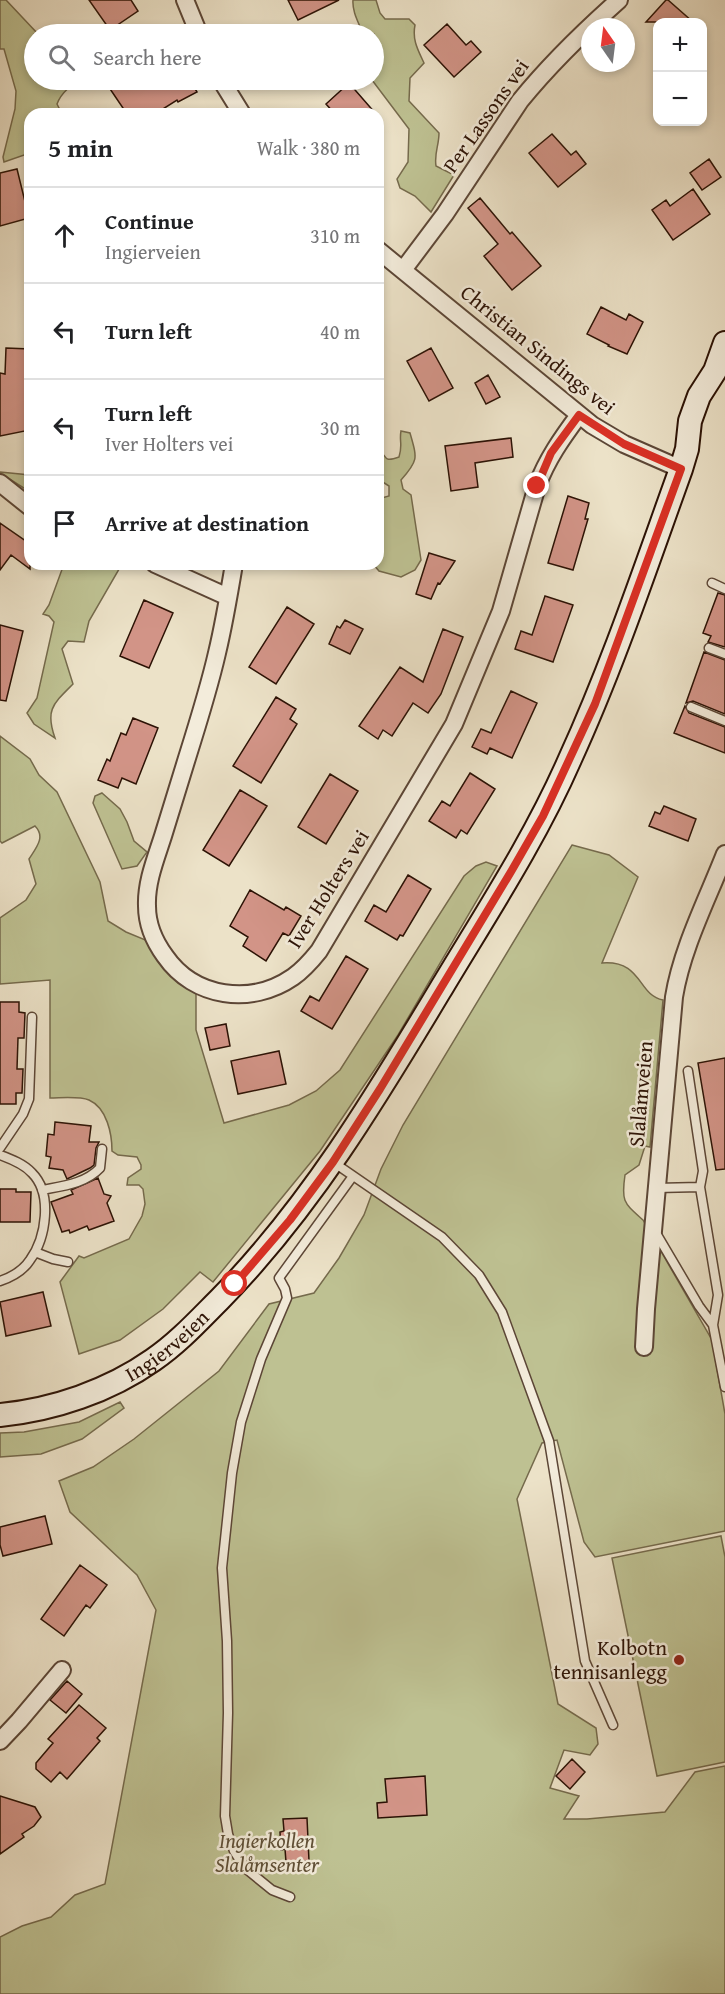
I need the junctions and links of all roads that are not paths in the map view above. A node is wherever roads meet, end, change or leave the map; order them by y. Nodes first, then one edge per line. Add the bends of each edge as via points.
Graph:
1 (185, 0) edge
2 (619, 0) edge
3 (195, 24) edge
4 (227, 90) edge
5 (238, 108) edge
6 (384, 255) edge
7 (403, 270) junction
8 (722, 355) edge
9 (579, 415) junction
10 (684, 459) junction
11 (0, 483) edge
12 (24, 502) edge
13 (168, 570) edge
14 (233, 570) edge
15 (712, 583) dead end
16 (725, 589) edge
17 (228, 597) junction
18 (709, 648) dead end
19 (725, 654) edge
20 (691, 706) dead end
21 (725, 721) edge
22 (725, 854) edge
23 (32, 1017) dead end
24 (688, 1071) dead end
25 (0, 1148) edge
26 (102, 1149) dead end
27 (0, 1155) edge
28 (333, 1162) junction
29 (354, 1176) junction
30 (700, 1187) junction
31 (656, 1188) junction
32 (42, 1190) junction
33 (653, 1228) junction
34 (35, 1252) junction
35 (68, 1262) dead end
36 (0, 1281) edge
37 (713, 1325) junction
38 (644, 1347) dead end
39 (725, 1387) edge
40 (0, 1415) edge
41 (62, 1670) dead end
42 (613, 1725) dead end
43 (0, 1741) edge
44 (290, 1897) dead end

1 - 3 street
2 - 7 street, Per Lassons vei via 564,51 520,101
4 - 5 street
6 - 7 street, Christian Sindings vei
7 - 9 street, Christian Sindings vei
8 - 10 main road, Ingierveien via 699,396
9 - 10 street, Christian Sindings vei via 624,444
9 - 17 street, Iver Holters vei via 544,466 501,611 476,676 454,724 395,825 306,966 279,985 236,995 211,991 178,972 151,932 147,903 152,870 207,692
10 - 28 main road, Ingierveien via 595,704 543,816
11 - 12 street
13 - 17 street
14 - 17 street, Iver Holters vei
15 - 16 lane
18 - 19 lane
20 - 21 lane
22 - 31 street, Slalåmveien via 677,980
23 - 25 lane via 29,1099
24 - 30 lane via 703,1172
26 - 32 lane via 100,1168 90,1176
27 - 32 lane via 27,1168
28 - 29 lane
28 - 40 main road, Ingierveien via 235,1284 152,1361 70,1401
29 - 42 lane via 442,1237 479,1275 502,1312 549,1441 585,1661
29 - 44 lane via 279,1278 287,1298 261,1359 241,1422 223,1546 228,1713 226,1825 234,1851 245,1868 272,1890
30 - 31 lane
30 - 37 lane via 718,1295
31 - 33 street, Slalåmveien
32 - 34 lane via 43,1224
33 - 37 lane
33 - 38 street, Slalåmveien
34 - 35 lane
34 - 36 lane via 22,1270
37 - 39 lane
41 - 43 street

